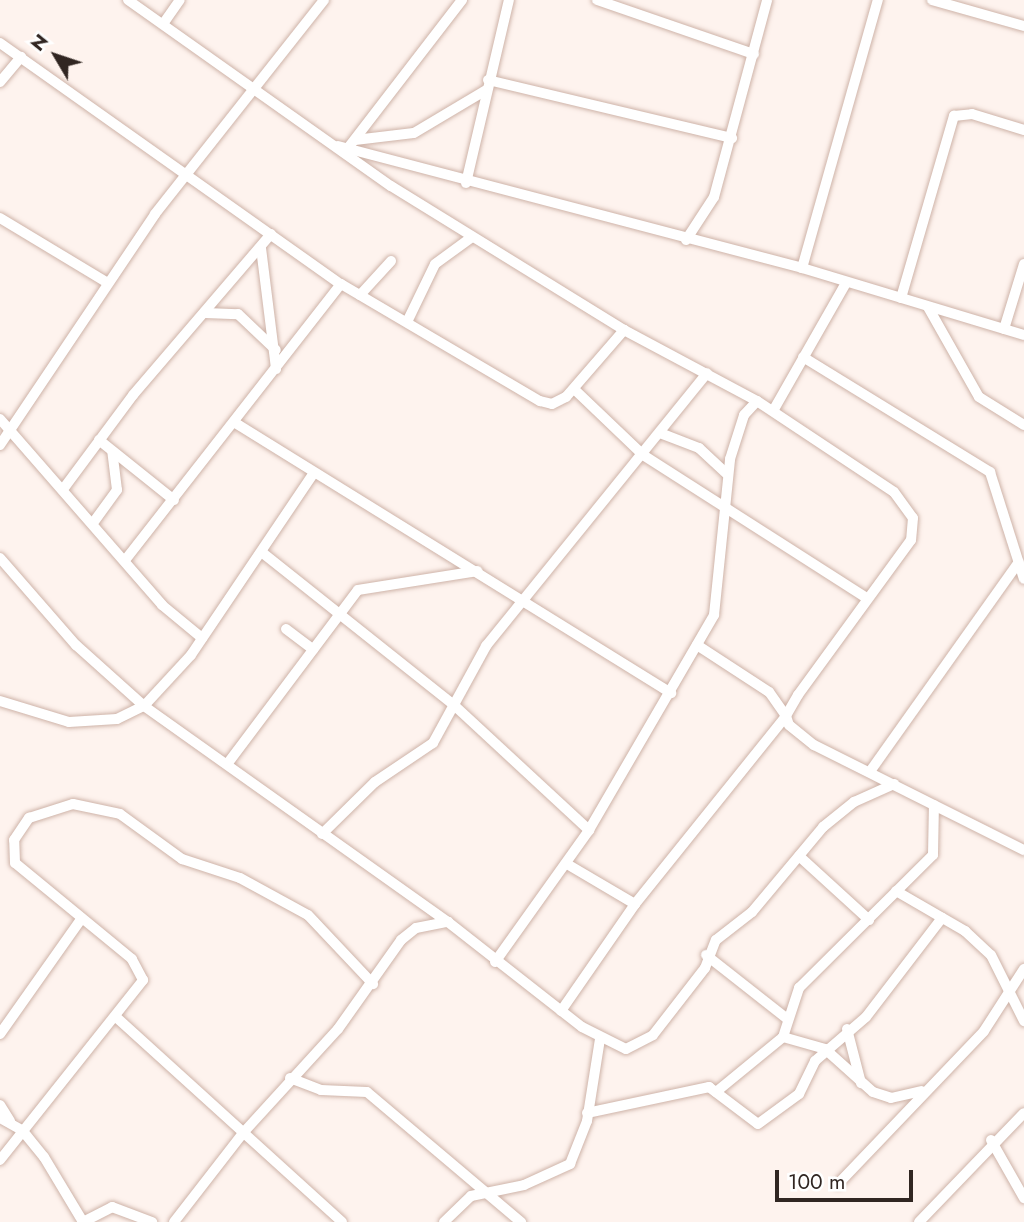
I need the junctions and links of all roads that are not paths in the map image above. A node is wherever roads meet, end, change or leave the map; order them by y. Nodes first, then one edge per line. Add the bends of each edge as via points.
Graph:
1 (128, 0) edge
2 (180, 0) edge
3 (324, 0) edge
4 (462, 0) edge
5 (509, 0) edge
6 (597, 0) edge
7 (767, 0) edge
8 (878, 0) edge
9 (932, 0) edge
10 (163, 24) junction
11 (1024, 26) edge
12 (0, 43) edge
13 (754, 54) junction
14 (21, 57) junction
15 (0, 82) edge
16 (254, 83) junction
17 (487, 85) junction
18 (1024, 130) edge
19 (732, 138) junction
20 (352, 144) junction
21 (336, 145) junction
22 (186, 174) junction
23 (466, 183) junction
24 (2, 222) edge
25 (271, 234) junction
26 (472, 237) junction
27 (686, 240) junction
28 (261, 248) junction
29 (391, 261) dead end
30 (1024, 264) edge
31 (802, 268) junction
32 (106, 282) junction
33 (846, 283) junction
34 (341, 284) junction
35 (360, 295) junction
36 (901, 298) junction
37 (928, 307) junction
38 (205, 313) junction
39 (407, 323) junction
40 (1004, 328) junction
41 (624, 330) junction
42 (1024, 335) edge
43 (276, 350) junction
44 (803, 357) junction
45 (276, 369) junction
46 (707, 373) junction
47 (574, 389) junction
48 (757, 401) junction
49 (773, 411) junction
50 (0, 419) edge
51 (237, 424) junction
52 (1024, 425) edge
53 (10, 430) junction
54 (660, 433) junction
55 (99, 440) junction
56 (0, 445) edge
57 (112, 451) junction
58 (643, 454) junction
59 (313, 474) junction
60 (727, 474) junction
61 (64, 488) junction
62 (174, 500) junction
63 (725, 507) junction
64 (93, 523) junction
65 (264, 554) junction
66 (0, 558) edge
67 (126, 559) junction
68 (1019, 562) junction
69 (478, 571) junction
70 (1024, 579) edge
71 (522, 598) junction
72 (867, 598) junction
73 (340, 609) junction
74 (286, 629) dead end
75 (202, 638) junction
76 (697, 645) junction
77 (313, 649) junction
78 (671, 693) junction
79 (0, 701) edge
80 (144, 706) junction
81 (455, 706) junction
82 (786, 716) junction
83 (228, 763) junction
84 (871, 770) junction
85 (894, 784) junction
86 (934, 805) junction
87 (589, 830) junction
88 (322, 834) junction
89 (1024, 850) edge
90 (799, 856) junction
91 (566, 863) junction
92 (896, 891) junction
93 (635, 904) junction
94 (942, 918) junction
95 (81, 919) junction
96 (869, 920) junction
97 (448, 922) junction
98 (706, 956) junction
99 (495, 962) junction
100 (1024, 969) edge
101 (373, 984) junction
102 (1009, 998) junction
103 (561, 1011) junction
104 (116, 1017) junction
105 (786, 1018) junction
106 (1024, 1021) edge
107 (847, 1028) junction
108 (0, 1034) edge
109 (783, 1037) junction
110 (600, 1039) junction
111 (825, 1049) junction
112 (290, 1078) junction
113 (861, 1083) junction
114 (927, 1088) junction
115 (716, 1092) junction
116 (0, 1105) edge
117 (587, 1113) junction
118 (1024, 1113) edge
119 (5, 1119) edge
120 (22, 1130) junction
121 (243, 1133) junction
122 (991, 1140) junction
123 (0, 1160) edge
124 (838, 1184) dead end
125 (486, 1191) junction
126 (1024, 1198) edge
127 (83, 1222) edge
128 (152, 1222) edge
129 (174, 1222) edge
130 (342, 1222) edge
131 (444, 1222) edge
132 (521, 1222) edge
133 (919, 1222) edge

1 - 10 street
2 - 10 street
3 - 16 street
4 - 20 street
5 - 17 street
6 - 13 street
7 - 13 street
8 - 31 street
9 - 11 street
10 - 16 street
12 - 14 street
13 - 19 street
14 - 15 street
14 - 22 street
16 - 21 street
16 - 22 street
17 - 19 street
17 - 20 street via 414,133
17 - 23 street
18 - 36 street via 972,114 954,116
19 - 27 street via 714,197
20 - 21 street
20 - 23 street
21 - 26 street
22 - 25 street
22 - 32 street
23 - 27 street
24 - 32 street
25 - 28 street
25 - 34 street
26 - 39 street via 435,264
26 - 41 street
27 - 31 street
28 - 38 street
28 - 43 street
29 - 35 street
30 - 40 street
31 - 33 street
32 - 53 street
33 - 36 street
33 - 44 street
34 - 35 street
34 - 45 street
35 - 39 street
36 - 37 street
37 - 40 street
37 - 52 street via 979,397 1008,421
38 - 43 street via 238,314
38 - 55 street
39 - 47 street via 545,404 559,402
40 - 42 street
41 - 46 street
41 - 47 street
43 - 45 street
44 - 49 street
44 - 68 street via 990,472
45 - 51 street
46 - 48 street
46 - 54 street
47 - 58 street
48 - 49 street
48 - 60 street via 738,429
49 - 72 street via 874,476 909,510 911,540
50 - 53 street
51 - 59 street
51 - 62 street
53 - 56 street
53 - 61 street
54 - 58 street
54 - 60 street via 699,448
55 - 57 street
55 - 61 street
57 - 62 street
57 - 64 street via 117,490
58 - 63 street
58 - 71 street
59 - 65 street
59 - 69 street
60 - 63 street
61 - 64 street
62 - 67 street
63 - 72 street
63 - 76 street via 720,599
64 - 67 street
65 - 73 street
65 - 75 street
66 - 80 street via 76,645
67 - 75 street via 162,605
68 - 70 street
68 - 84 street
69 - 71 street
69 - 73 street via 365,587
71 - 78 street
71 - 81 street via 471,668
72 - 82 street
73 - 77 street
73 - 81 street
74 - 77 street
75 - 80 street
76 - 78 street
76 - 82 street via 769,692
77 - 83 street
78 - 87 street
79 - 80 street via 69,722 117,719
80 - 83 street
81 - 87 street
81 - 88 street via 433,743 375,782
82 - 84 street via 814,745
82 - 93 street
83 - 88 street
84 - 85 street
85 - 86 street
85 - 90 street via 841,811
86 - 89 street
86 - 92 street via 933,855
87 - 91 street
88 - 97 street
90 - 96 street
90 - 98 street
91 - 93 street
91 - 99 street
92 - 94 street
92 - 96 street
93 - 103 street
94 - 102 street via 991,955
94 - 107 street via 880,1001
95 - 101 street via 27,878 12,850 18,828 29,818 73,804 110,810 182,859 240,878 308,915
95 - 104 street via 141,970 143,980
95 - 108 street
96 - 105 street via 799,989
97 - 99 street
97 - 101 street via 410,932
98 - 105 street
98 - 110 street via 696,981 640,1046 626,1049
99 - 103 street
100 - 102 street
101 - 112 street
102 - 106 street
102 - 114 street
103 - 110 street
104 - 120 street
104 - 121 street
105 - 109 street
107 - 111 street
107 - 113 street
109 - 111 street
109 - 115 street
110 - 117 street
111 - 113 street
111 - 115 street via 799,1094 758,1124
112 - 121 street
112 - 125 street via 321,1090 367,1092
113 - 114 street via 891,1098
114 - 124 street
115 - 117 street via 686,1088
116 - 119 street
117 - 125 street via 570,1164 524,1185
118 - 122 street
119 - 120 street
120 - 123 street
120 - 127 street via 61,1180
121 - 129 street
121 - 130 street
122 - 126 street
122 - 133 street
125 - 131 street via 460,1203
125 - 132 street
127 - 128 street via 117,1207

